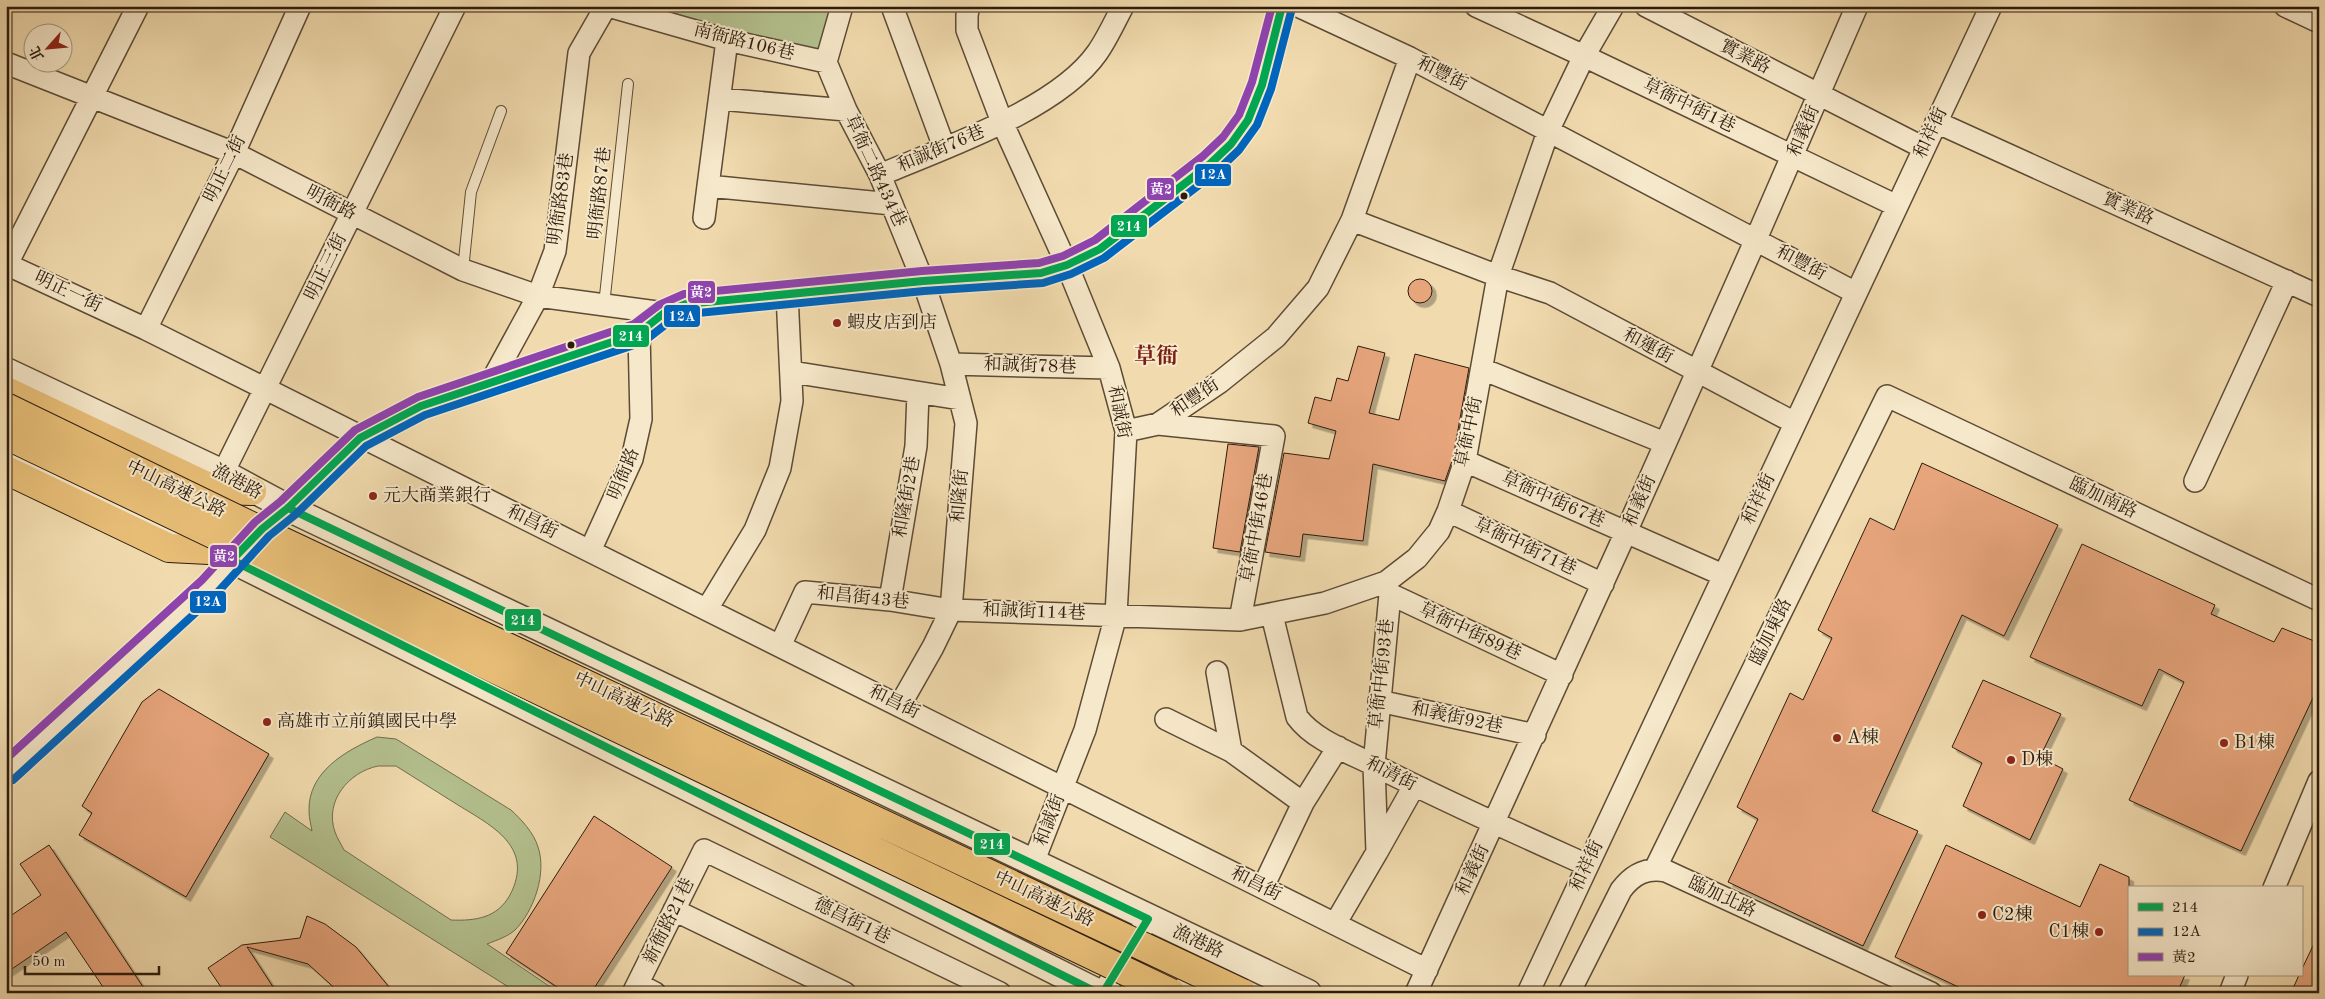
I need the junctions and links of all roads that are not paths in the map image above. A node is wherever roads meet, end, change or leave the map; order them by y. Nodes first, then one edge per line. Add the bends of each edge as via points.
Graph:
1 (138, 6) edge
2 (300, 6) edge
3 (455, 6) edge
4 (607, 6) edge
5 (842, 6) edge
6 (892, 6) edge
7 (969, 6) edge
8 (1123, 6) edge
9 (1282, 6) edge
10 (1298, 6) edge
11 (1476, 6) edge
12 (1613, 6) edge
13 (1646, 6) edge
14 (1857, 6) edge
15 (1991, 6) edge
16 (2284, 6) edge
17 (2318, 18) edge
18 (727, 40) junction
19 (1584, 56) junction
20 (1410, 58) junction
21 (826, 62) junction
22 (6, 63) edge
23 (628, 84) dead end
24 (1819, 95) junction
25 (92, 98) junction
26 (720, 99) junction
27 (846, 110) junction
28 (501, 111) dead end
29 (1002, 122) junction
30 (1936, 122) junction
31 (1548, 129) junction
32 (944, 147) junction
33 (1924, 148) junction
34 (234, 153) junction
35 (1793, 156) junction
36 (880, 175) junction
37 (708, 186) junction
38 (892, 204) junction
39 (1897, 206) junction
40 (352, 214) junction
41 (704, 218) dead end
42 (1352, 220) junction
43 (1756, 239) junction
44 (6, 264) edge
45 (1067, 265) junction
46 (463, 270) junction
47 (1498, 276) junction
48 (924, 281) junction
49 (2287, 281) junction
50 (1856, 293) junction
51 (787, 294) junction
52 (538, 296) junction
53 (2319, 296) edge
54 (604, 305) junction
55 (664, 313) junction
56 (146, 329) junction
57 (639, 333) junction
58 (951, 364) junction
59 (1109, 368) junction
60 (1482, 369) junction
61 (6, 371) edge
62 (792, 372) junction
63 (1697, 372) junction
64 (490, 384) junction
65 (265, 389) junction
66 (6, 391) edge
67 (918, 392) junction
68 (1887, 396) joint
69 (960, 400) junction
70 (6, 407) edge
71 (1795, 423) junction
72 (1158, 424) junction
73 (1126, 431) junction
74 (6, 435) edge
75 (360, 438) junction
76 (1665, 443) junction
77 (6, 453) edge
78 (1465, 461) junction
79 (6, 470) edge
80 (223, 473) junction
81 (2195, 481) dead end
82 (252, 490) junction
83 (288, 508) junction
84 (1448, 511) junction
85 (1626, 532) junction
86 (590, 551) junction
87 (228, 553) junction
88 (1723, 575) junction
89 (1602, 584) junction
90 (1388, 588) junction
91 (890, 600) junction
92 (2319, 600) edge
93 (708, 609) junction
94 (951, 610) junction
95 (1116, 615) junction
96 (1272, 615) junction
97 (1240, 620) junction
98 (780, 646) junction
99 (1217, 672) dead end
100 (1562, 675) junction
101 (1379, 701) junction
102 (900, 705) junction
103 (1166, 719) dead end
104 (1535, 735) junction
105 (1338, 747) junction
106 (1231, 751) junction
107 (1374, 765) junction
108 (6, 773) edge
109 (2319, 781) edge
110 (1414, 786) junction
111 (1063, 787) junction
112 (1303, 803) junction
113 (1495, 823) junction
114 (704, 850) joint
115 (1377, 852) junction
116 (1033, 863) junction
117 (1587, 865) junction
118 (1655, 869) junction
119 (2275, 886) edge
120 (1263, 887) junction
121 (674, 910) junction
122 (1148, 918) junction
123 (1335, 924) junction
124 (1427, 970) junction
125 (2237, 976) edge
126 (642, 990) edge
127 (845, 993) edge
128 (1000, 993) edge
129 (1100, 993) edge
130 (1104, 993) edge
131 (1171, 993) edge
132 (1242, 993) edge
133 (1308, 993) edge
134 (1416, 993) edge
135 (1528, 993) edge
136 (1569, 993) edge
137 (1931, 993) edge
138 (2230, 993) edge

1 - 25 street, 明正一街
2 - 34 street, 明正二街
3 - 40 street, 明正三街
4 - 18 street, 南衙路106巷
4 - 52 street, 明衙路83巷 via 580,53 555,251
5 - 21 street
6 - 32 street
7 - 29 street, 和誠街 via 967,30
8 - 29 street, 和誠街76巷 via 1096,53 1066,85
9 - 45 street via 1262,84 1248,120 1230,144 1125,232
10 - 20 street
11 - 19 street, 草衙中街1巷
12 - 19 street, 草衙中街
13 - 24 street, 實業路
14 - 24 street, 和義街
15 - 30 street, 和祥街
16 - 17 street
18 - 21 street, 南衙路106巷
18 - 26 street
19 - 31 street, 草衙中街
19 - 35 street, 草衙中街1巷
20 - 31 street, 和豐街
20 - 42 street, 和豐街
21 - 27 street, 草衙二路434巷
22 - 25 street, 明衙路
23 - 54 lane, 明衙路87巷
24 - 33 street, 實業路
24 - 35 street, 和義街
25 - 34 street, 明衙路
25 - 44 street, 明正一街
26 - 27 street
26 - 37 street
27 - 36 street, 草衙二路434巷
28 - 46 lane via 471,192
29 - 32 street, 和誠街76巷
29 - 45 street, 和誠街
30 - 33 street, 和祥街
30 - 49 street, 實業路
31 - 43 street, 和豐街
31 - 47 street, 草衙中街
32 - 36 street, 和誠街76巷
33 - 39 street, 和祥街
34 - 40 street, 明衙路
34 - 56 street, 明正二街
35 - 39 street, 草衙中街1巷
35 - 43 street, 和義街
36 - 38 street, 草衙二路434巷
37 - 38 street
37 - 41 street
38 - 48 street, 草衙二路434巷
39 - 50 street, 和祥街
40 - 46 street, 明衙路
40 - 65 street, 明正三街
42 - 47 street, 和運街
42 - 72 street, 和豐街 via 1318,288 1276,337 1220,382
43 - 50 street, 和豐街
43 - 63 street, 和義街
44 - 56 street, 明正一街
45 - 48 street via 1034,273
45 - 59 street, 和誠街
46 - 52 street, 明衙路
47 - 60 street, 草衙中街
47 - 63 street, 和運街 via 1550,293
48 - 51 street
48 - 58 street, 和隆街
49 - 53 street, 實業路
49 - 81 street
50 - 71 street, 和祥街
51 - 55 street via 686,304
51 - 62 street
52 - 54 street, 明衙路
52 - 64 street, 明衙路83巷
54 - 55 street, 明衙路
55 - 57 street
56 - 65 street, 明正一街
57 - 64 street
57 - 86 street, 明衙路 via 642,419 632,460
58 - 59 street, 和誠街78巷
58 - 69 street, 和隆街
59 - 73 street, 和誠街
60 - 76 street
60 - 78 street, 草衙中街
61 - 80 street, 漁港路
62 - 67 street
62 - 93 street via 792,401 780,468 755,530
63 - 71 street, 和運街
63 - 76 street, 和義街
64 - 75 street via 414,409
65 - 75 street, 明正一街
65 - 80 street, 明正三街
66 - 82 highway via 216,490
67 - 69 street
67 - 91 street, 和隆街2巷 via 916,446
68 - 92 street, 臨加南路
68 - 118 street, 臨加東路
69 - 94 street, 和隆街 via 966,422
70 - 132 highway, 中山高速公路, bridge via 284,542
71 - 88 street, 和祥街
72 - 73 street, 和豐街
72 - 97 street, 草衙中街46巷 via 1274,436
73 - 95 street, 和誠街
74 - 131 highway, 中山高速公路, bridge
75 - 83 street
75 - 86 street, 和昌街
76 - 85 street, 和義街
77 - 87 street
78 - 84 street, 草衙中街
78 - 85 street, 草衙中街67巷
79 - 87 highway via 169,548
80 - 82 street, 漁港路
82 - 83 street, 漁港路
83 - 87 street
83 - 116 street, 漁港路
84 - 89 street, 草衙中街71巷
84 - 90 street, 草衙中街 via 1439,532
85 - 88 street, 草衙中街67巷
85 - 89 street, 和義街
86 - 93 street, 和昌街
87 - 108 street via 209,587
87 - 129 street
88 - 117 street, 和祥街
89 - 100 street, 和義街
90 - 96 street, 草衙中街
90 - 100 street, 草衙中街89巷
90 - 101 street, 草衙中街93巷
91 - 94 street, 和昌街43巷
91 - 98 street, 和昌街43巷 via 805,592
93 - 98 street, 和昌街
94 - 95 street, 和誠街114巷
94 - 102 street, 和隆街
95 - 97 street, 草衙中街
95 - 111 street, 和誠街 via 1085,730
96 - 97 street, 草衙中街
96 - 105 street, 和清街 via 1297,717 1305,727
98 - 102 street, 和昌街
99 - 106 street
100 - 104 street, 和義街
101 - 104 street, 和義街92巷
101 - 107 street, 草衙中街93巷
102 - 111 street, 和昌街
103 - 106 street
104 - 113 street, 和義街
105 - 107 street, 和清街
105 - 112 street
106 - 112 street
107 - 110 street, 和清街
107 - 115 street, 草衙中街93巷
109 - 119 street
110 - 113 street, 和清街
110 - 115 street
111 - 116 street, 和誠街
111 - 120 street, 和昌街
112 - 120 street
113 - 117 street, 和清街
113 - 124 street, 和義街
114 - 121 street, 新衙路21巷
114 - 128 street, 德昌街1巷
115 - 123 street
116 - 122 street, 漁港路
117 - 135 street, 和祥街
118 - 136 street via 1629,880 1621,890
118 - 137 street, 臨加北路 via 1666,871
120 - 123 street, 和昌街
121 - 126 street, 新衙路21巷
121 - 127 street
122 - 130 street
122 - 133 street, 漁港路
123 - 124 street, 和昌街
124 - 134 street, 和義街
125 - 138 street

